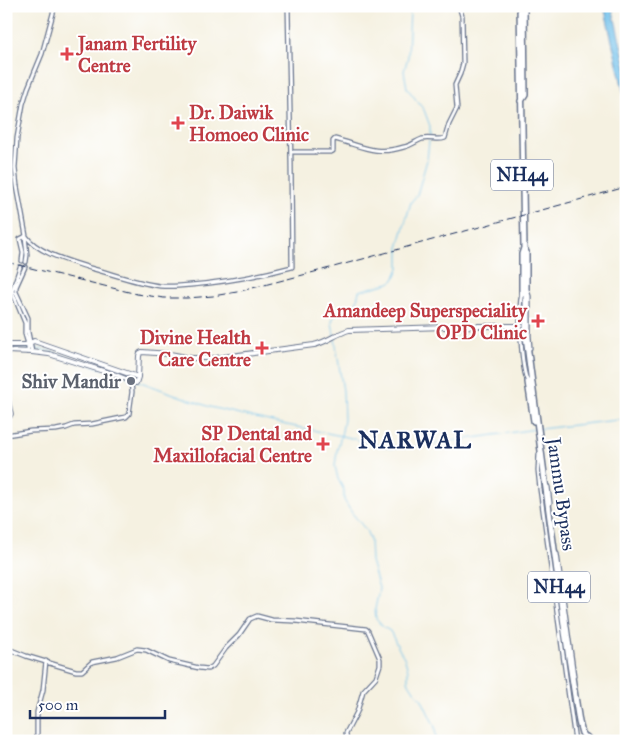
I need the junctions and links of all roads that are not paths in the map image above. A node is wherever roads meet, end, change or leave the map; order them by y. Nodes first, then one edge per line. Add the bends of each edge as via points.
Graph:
1 (55, 6) edge
2 (288, 6) edge
3 (459, 6) edge
4 (523, 6) edge
5 (521, 101) junction
6 (291, 152) junction
7 (25, 236) junction
8 (524, 248) junction
9 (24, 262) dead end
10 (22, 267) dead end
11 (522, 293) joint
12 (521, 326) junction
13 (6, 345) edge
14 (30, 348) junction
15 (6, 351) edge
16 (98, 366) junction
17 (136, 380) junction
18 (530, 380) junction
19 (6, 389) edge
20 (6, 416) edge
21 (6, 435) edge
22 (540, 455) junction
23 (6, 648) edge
24 (46, 662) junction
25 (37, 741) edge
26 (347, 741) edge
27 (575, 741) edge
28 (581, 741) edge
29 (588, 741) edge
30 (592, 741) edge

1 - 7 street via 23,104 18,138 15,168
2 - 6 street
3 - 6 street via 463,63 455,85 457,108 445,138 422,139 402,148 379,151 335,139 332,152
4 - 5 highway, Jammu Bypass / NH44
4 - 5 highway, Jammu Bypass / NH44 via 525,95
5 - 8 highway, Jammu Bypass / NH44
6 - 7 street via 292,267 223,282 160,286 64,260
7 - 9 street via 20,240
8 - 11 highway, Jammu Bypass / NH44
8 - 18 highway, Jammu Bypass / NH44
10 - 14 street via 12,291 24,314 25,336
11 - 12 street
12 - 17 main road via 352,330 314,345 217,358 141,352
12 - 18 street via 525,377
13 - 14 main road
14 - 15 main road
14 - 16 main road
14 - 16 main road via 34,341
16 - 17 main road
16 - 17 main road
17 - 21 street via 127,416 56,430
18 - 22 highway, Jammu Bypass / NH44
19 - 20 street via 12,414
22 - 27 street via 540,489
22 - 28 highway, Jammu Bypass / NH44 via 566,656
22 - 29 highway, Jammu Bypass / NH44 via 579,722
22 - 30 street via 548,482 582,727
23 - 24 street
24 - 25 street via 36,716
24 - 26 street via 78,672 92,662 137,649 169,661 208,669 250,619 257,616 366,629 380,665 376,677 362,692 357,712 346,733

